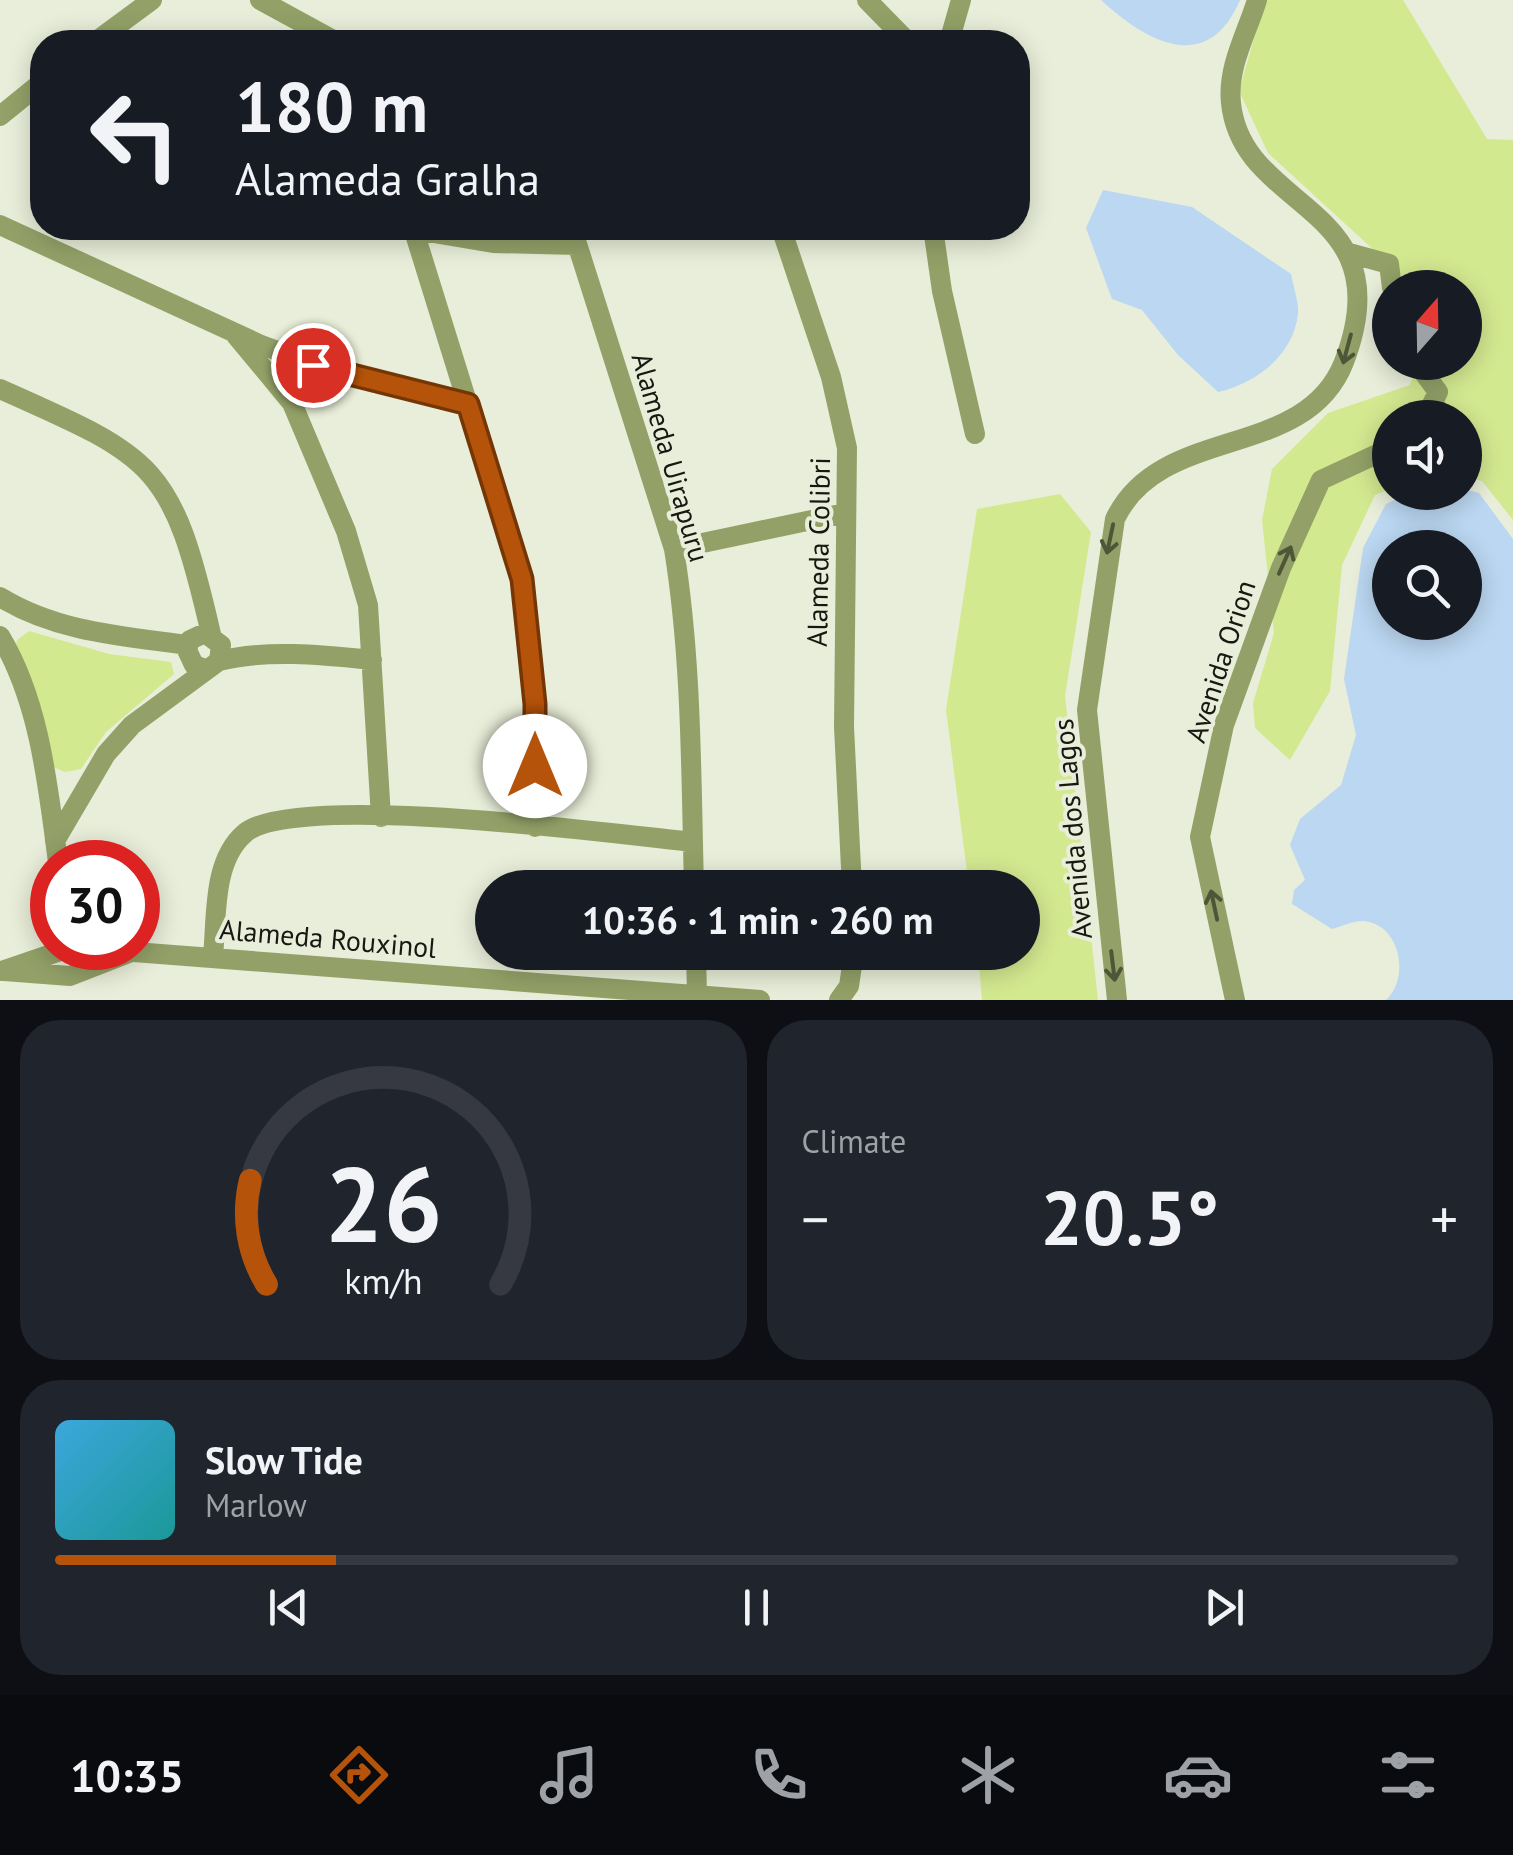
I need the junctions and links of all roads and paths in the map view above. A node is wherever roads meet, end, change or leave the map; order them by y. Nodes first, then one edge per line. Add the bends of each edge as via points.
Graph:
1 (152, 0) edge
2 (260, 0) edge
3 (868, 0) edge
4 (961, 0) edge
5 (1256, 0) edge
6 (111, 30) edge
7 (316, 30) edge
8 (897, 30) edge
9 (948, 30) edge
10 (30, 92) edge
11 (0, 116) edge
12 (0, 225) edge
13 (30, 239) edge
14 (32, 240) edge
15 (412, 240) edge
16 (475, 240) edge
17 (528, 240) edge
18 (575, 240) edge
19 (785, 240) edge
20 (935, 240) edge
21 (1349, 253) junction
22 (1390, 270) edge
23 (234, 333) junction
24 (313, 365) junction
25 (0, 389) edge
26 (292, 403) junction
27 (468, 404) junction
28 (975, 434) dead end
29 (1372, 456) edge
30 (846, 513) junction
31 (674, 549) junction
32 (0, 597) edge
33 (28, 614) junction
34 (210, 634) junction
35 (2, 638) edge
36 (188, 644) junction
37 (372, 660) junction
38 (212, 664) junction
39 (43, 772) junction
40 (86, 781) junction
41 (381, 817) junction
42 (536, 827) junction
43 (55, 840) edge
44 (56, 840) edge
45 (693, 842) junction
46 (694, 870) edge
47 (851, 870) edge
48 (160, 953) edge
49 (213, 956) junction
50 (30, 961) edge
51 (85, 970) edge
52 (696, 970) edge
53 (854, 970) edge
54 (1, 971) edge
55 (697, 995) junction
56 (842, 998) edge
57 (760, 1000) edge
58 (1118, 1000) edge
59 (1235, 1000) edge

1 - 6 street
2 - 7 street
3 - 8 street
4 - 9 street
5 - 21 street via 1231,83 1238,132
10 - 11 street
12 - 13 street
14 - 23 street
15 - 27 street
16 - 17 street
18 - 31 street, Alameda Uirapuru
19 - 30 street, Alameda Colibri via 841,414
20 - 28 street
21 - 22 street via 1389,264
21 -> 58 street, Avenida dos Lagos via 1356,276 1354,321 1344,361 1318,403 1282,425 1157,469 1124,499 1115,519 1088,710
23 - 24 street
23 - 26 street
24 - 26 street via 298,380
24 - 27 street
25 - 34 street via 85,426 153,473 188,544
26 - 37 street via 346,531 368,605
27 - 42 street via 522,579 535,704
59 -> 29 street, Avenida Orion via 1200,838 1224,725 1281,568 1322,480
30 - 31 street
30 - 47 street, Alameda Colibri via 844,727
31 - 45 street, Alameda Uirapuru via 683,604
32 - 33 street
33 - 35 street
33 - 36 street via 86,631
34 - 36 street
34 - 38 street via 222,645
35 - 39 street via 22,685
36 - 38 street via 190,661
37 - 38 street via 240,656
37 - 41 street
38 - 40 street via 132,726
39 - 40 street
39 - 43 street
40 - 44 street
41 - 42 street
41 - 49 street via 289,817 246,832 222,866
42 - 45 street
45 - 46 street, Alameda Uirapuru
48 - 49 street, Alameda Rouxinol
49 - 55 street, Alameda Rouxinol
50 - 54 street, Alameda Rouxinol
51 - 54 street, Alameda Rouxinol via 70,976
52 - 55 street
53 - 56 street
55 - 57 street, Alameda Rouxinol

